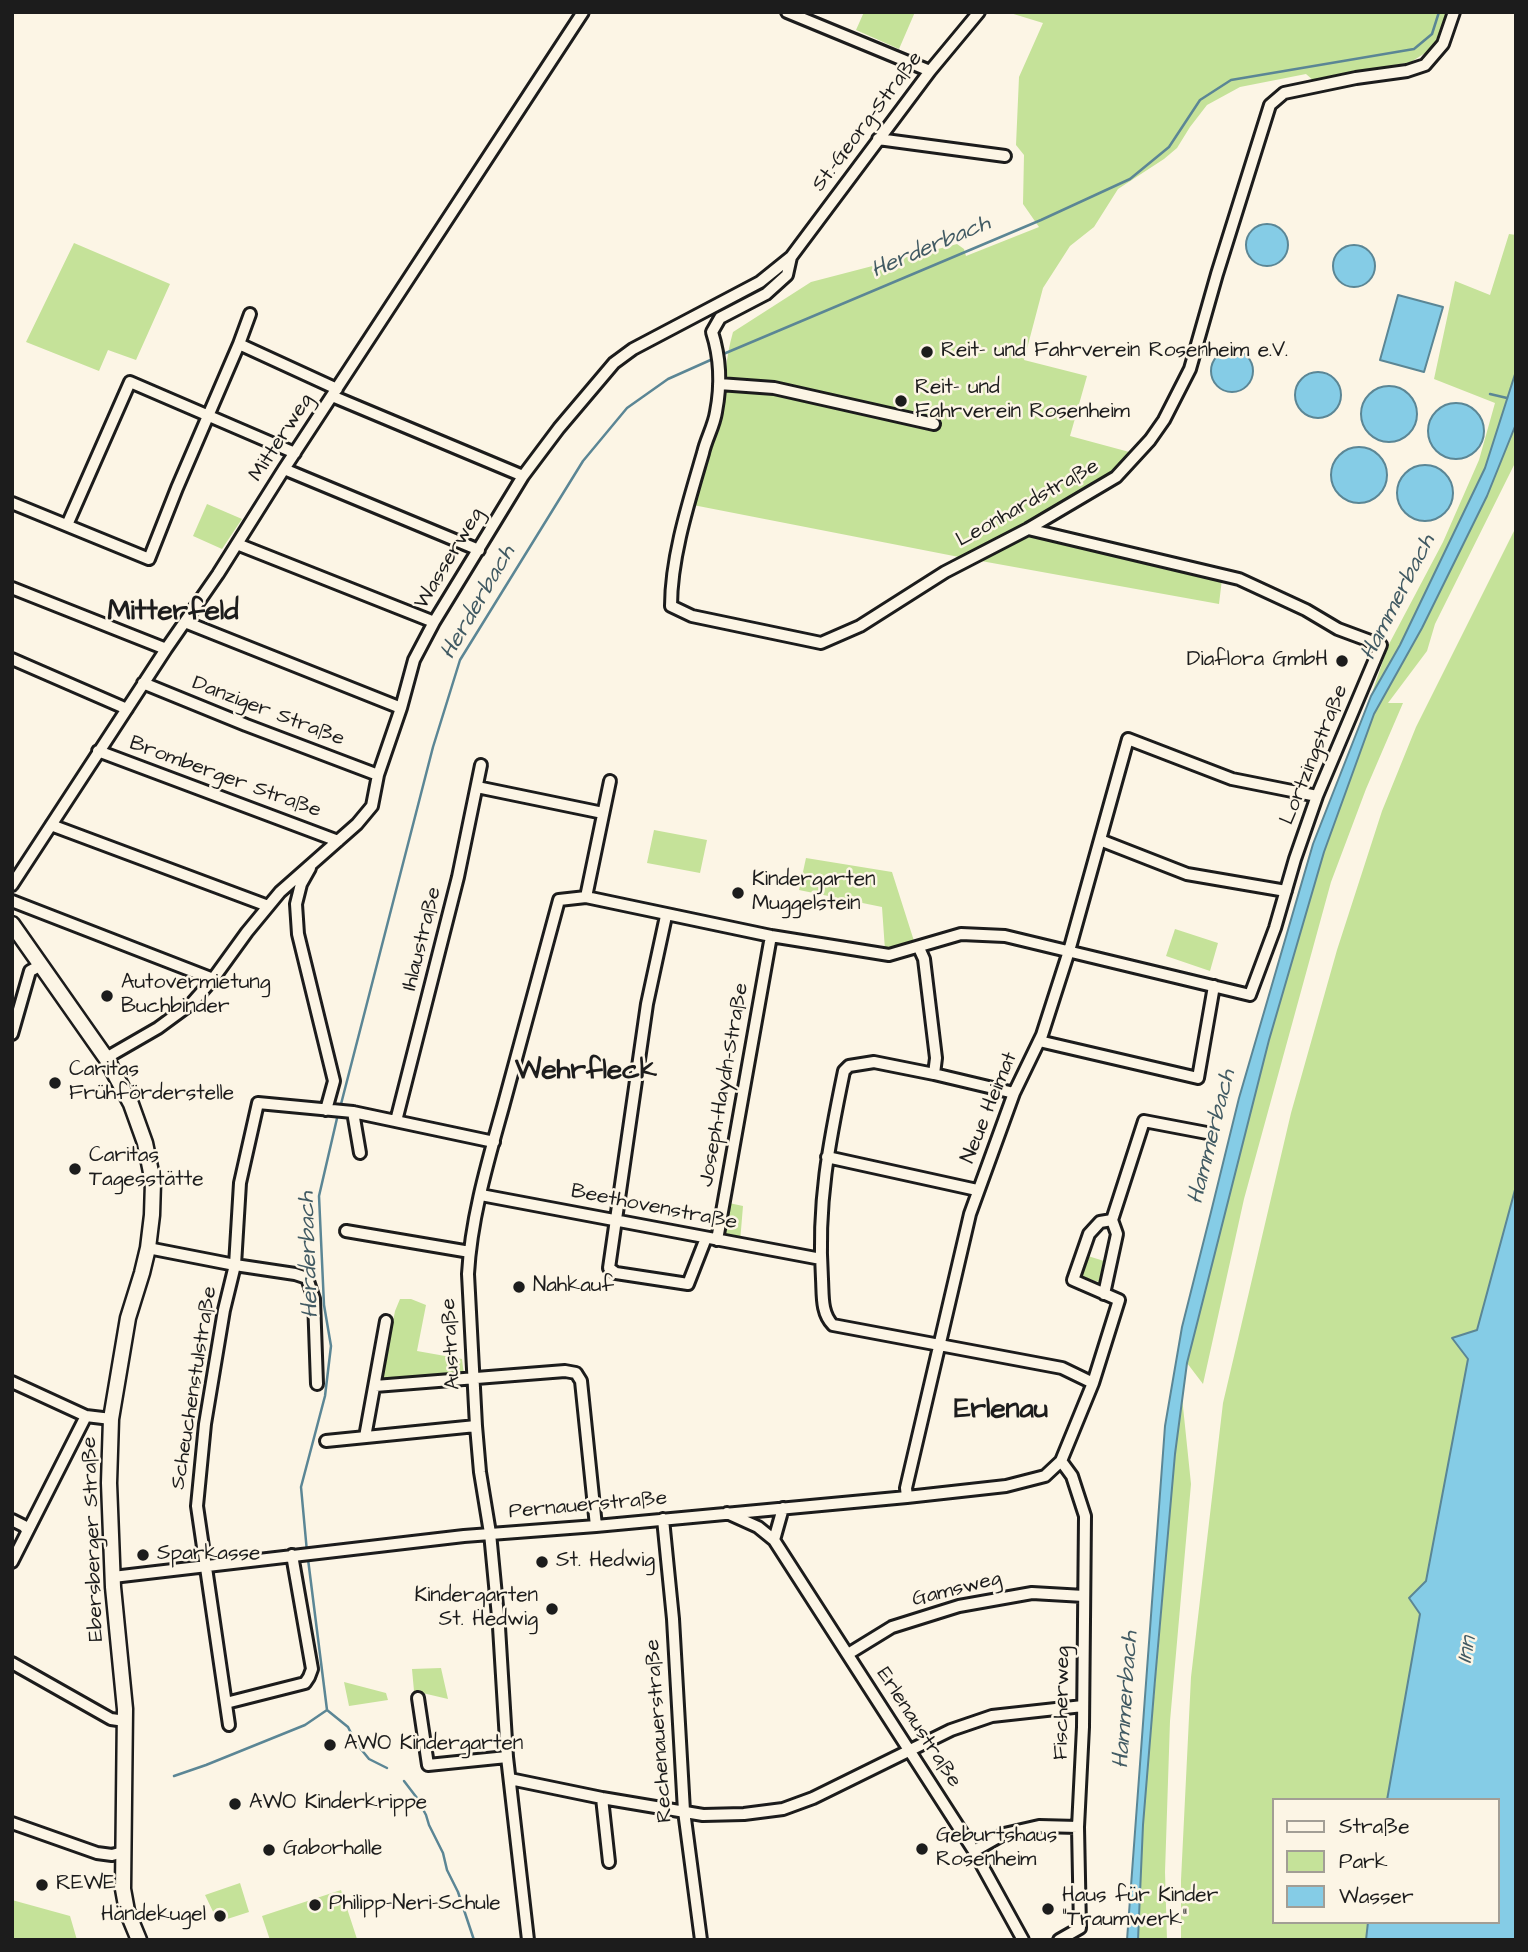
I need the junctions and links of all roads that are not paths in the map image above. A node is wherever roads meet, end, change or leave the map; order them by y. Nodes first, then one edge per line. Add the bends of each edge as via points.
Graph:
1 (583, 12) edge
2 (787, 12) edge
3 (979, 12) edge
4 (1454, 12) edge
5 (930, 71) junction
6 (878, 139) junction
7 (1005, 156) dead end
8 (791, 257) junction
9 (250, 314) dead end
10 (239, 344) junction
11 (719, 384) junction
12 (334, 392) junction
13 (209, 416) junction
14 (934, 424) dead end
15 (295, 453) junction
16 (284, 469) junction
17 (523, 476) junction
18 (12, 503) edge
19 (67, 525) junction
20 (1028, 529) junction
21 (237, 544) junction
22 (479, 550) junction
23 (12, 588) edge
24 (185, 622) junction
25 (434, 622) junction
26 (166, 649) junction
27 (12, 659) edge
28 (143, 683) junction
29 (401, 708) junction
30 (127, 709) junction
31 (98, 751) junction
32 (481, 765) dead end
33 (378, 775) junction
34 (610, 781) dead end
35 (477, 788) junction
36 (1317, 796) junction
37 (604, 813) junction
38 (51, 825) junction
39 (1100, 840) junction
40 (338, 841) junction
41 (315, 860) junction
42 (12, 885) edge
43 (1286, 891) junction
44 (586, 897) junction
45 (12, 901) edge
46 (268, 906) junction
47 (666, 916) junction
48 (12, 924) edge
49 (771, 936) junction
50 (919, 948) junction
51 (1069, 951) junction
52 (41, 965) junction
53 (213, 979) junction
54 (1214, 986) junction
55 (12, 1034) edge
56 (1039, 1041) junction
57 (106, 1058) junction
58 (934, 1074) junction
59 (1014, 1093) junction
60 (327, 1110) junction
61 (352, 1112) junction
62 (396, 1121) junction
63 (1207, 1133) dead end
64 (494, 1142) junction
65 (360, 1153) dead end
66 (827, 1157) junction
67 (978, 1190) junction
68 (481, 1195) junction
69 (616, 1220) junction
70 (1112, 1220) junction
71 (346, 1231) dead end
72 (711, 1239) junction
73 (148, 1248) junction
74 (470, 1252) junction
75 (821, 1259) junction
76 (234, 1265) junction
77 (1104, 1294) junction
78 (386, 1321) dead end
79 (940, 1344) junction
80 (474, 1379) junction
81 (12, 1382) edge
82 (1093, 1383) junction
83 (317, 1384) dead end
84 (375, 1386) junction
85 (86, 1416) junction
86 (111, 1419) junction
87 (476, 1426) junction
88 (365, 1437) junction
89 (326, 1441) dead end
90 (1061, 1461) junction
91 (906, 1497) junction
92 (783, 1508) junction
93 (727, 1513) junction
94 (663, 1519) junction
95 (12, 1520) edge
96 (596, 1526) junction
97 (27, 1530) junction
98 (490, 1533) junction
99 (774, 1539) junction
100 (295, 1555) junction
101 (12, 1562) edge
102 (205, 1566) junction
103 (113, 1577) junction
104 (1084, 1596) junction
105 (848, 1654) junction
106 (12, 1663) edge
107 (418, 1698) dead end
108 (226, 1703) junction
109 (1083, 1706) junction
110 (125, 1721) junction
111 (229, 1725) dead end
112 (909, 1749) junction
113 (508, 1757) junction
114 (510, 1779) junction
115 (602, 1798) junction
116 (684, 1811) junction
117 (12, 1823) edge
118 (1078, 1827) junction
119 (974, 1851) junction
120 (123, 1852) junction
121 (609, 1862) dead end
122 (139, 1940) edge
123 (528, 1940) edge
124 (701, 1940) edge
125 (1023, 1940) edge
126 (1059, 1940) edge

1 - 12 street, Mitterweg
2 - 5 street
3 - 5 street, St.-Georg-Straße
4 - 20 street, Leonhardstraße via 1443,44 1425,65 1284,93 1270,105 1190,369 1174,402 1150,440 1116,477
5 - 6 street, St.-Georg-Straße
6 - 7 street
6 - 8 street, St.-Georg-Straße
8 - 11 street via 786,275 766,294 720,318 712,332
8 - 17 street, Wasserweg via 760,282 614,363
9 - 10 street
10 - 12 street
10 - 13 street
11 - 14 street via 774,388
11 - 20 street, Leonhardstraße via 716,414 671,581 671,606 692,616 821,643 860,626 945,572
12 - 15 street, Mitterweg
12 - 17 street
13 - 15 street
13 - 19 street via 130,382
13 - 19 street via 149,559
15 - 16 street, Mitterweg
16 - 21 street, Mitterweg
16 - 22 street
17 - 22 street, Wasserweg
18 - 19 street
20 - 36 street, Lortzingstraße via 1239,579 1338,629 1381,645
21 - 24 street, Mitterweg
21 - 25 street
22 - 25 street, Wasserweg
23 - 26 street
24 - 26 street, Mitterweg
24 - 29 street
25 - 29 street, Wasserweg via 414,660
26 - 28 street, Mitterweg
27 - 30 street
28 - 30 street, Mitterweg
28 - 33 street, Danziger Straße
29 - 33 street, Wasserweg
30 - 31 street, Mitterweg
31 - 38 street, Mitterweg
31 - 40 street, Bromberger Straße
32 - 35 street, Ihlaustraße
33 - 40 street, Wasserweg via 372,807
34 - 37 street
35 - 37 street
35 - 62 street, Ihlaustraße
36 - 39 street, Neue Heimat via 1232,779 1128,739
36 - 43 street, Lortzingstraße
37 - 44 street
38 - 42 street, Mitterweg
38 - 46 street
39 - 43 street via 1187,874
39 - 51 street, Neue Heimat
40 - 41 street, Wasserweg
41 - 46 street, Wasserweg
41 - 60 street via 296,904 298,934 334,1081
43 - 54 street, Lortzingstraße via 1250,995
44 - 47 street
44 - 64 street, Austraße via 559,900
45 - 53 street
46 - 53 street, Wasserweg
47 - 49 street
47 - 69 street via 647,1004
48 - 52 street, Ebersberger Straße
49 - 50 street via 889,955
49 - 72 street, Joseph-Haydn-Straße
50 - 51 street via 961,934 1005,936
50 - 58 street via 936,1058
51 - 54 street
51 - 56 street, Neue Heimat
52 - 55 street via 30,971
52 - 57 street, Ebersberger Straße
53 - 57 street, Wasserweg via 192,1003
54 - 56 street via 1198,1078
56 - 59 street, Neue Heimat
57 - 73 street, Ebersberger Straße via 131,1104 145,1143 153,1182
58 - 59 street
58 - 66 street via 874,1062 849,1066 844,1071
59 - 67 street, Neue Heimat
60 - 61 street
60 - 76 street, Scheuchenstulstraße via 258,1103 240,1183
61 - 62 street
61 - 65 street
62 - 64 street
63 - 70 street via 1144,1121
64 - 68 street, Austraße
66 - 67 street
66 - 75 street
67 - 79 street, Neue Heimat
68 - 69 street, Beethovenstraße
68 - 74 street, Austraße
69 - 72 street, Beethovenstraße
69 - 72 street, Joseph-Haydn-Straße via 609,1268 616,1273 688,1284
70 - 77 street via 1117,1234
70 - 77 street via 1100,1222 1089,1234 1073,1280
71 - 74 street
72 - 75 street, Beethovenstraße
73 - 76 street
73 - 86 street, Ebersberger Straße via 128,1318
74 - 80 street, Austraße
75 - 79 street via 825,1313 833,1325
76 - 83 street via 307,1278 314,1299
76 - 102 street, Scheuchenstulstraße via 205,1424 197,1506
77 - 82 street via 1119,1300
78 - 84 street
79 - 82 street via 1062,1368
79 - 91 street, Neue Heimat
80 - 84 street
80 - 87 street, Austraße
80 - 96 street via 576,1373 581,1381
81 - 85 street
82 - 90 street
84 - 88 street
85 - 86 street
85 - 97 street
86 - 103 street, Ebersberger Straße
87 - 88 street
87 - 98 street, Austraße
88 - 89 street
90 - 91 street, Pernauerstraße via 1045,1476 1006,1486
90 - 104 street, Fischerweg via 1072,1476 1085,1516
91 - 92 street, Pernauerstraße
92 - 93 street, Pernauerstraße
92 - 99 street
93 - 94 street, Pernauerstraße
93 - 99 street, Erlenaustraße
94 - 96 street, Pernauerstraße
94 - 116 street, Rechenauerstraße
95 - 97 street
96 - 98 street, Pernauerstraße
97 - 101 street
98 - 100 street, Pernauerstraße
98 - 113 street, Austraße
99 - 105 street, Erlenaustraße
100 - 102 street, Pernauerstraße
100 - 108 street via 312,1669 309,1677 305,1682
102 - 103 street, Pernauerstraße
102 - 108 street, Scheuchenstulstraße
103 - 110 street, Ebersberger Straße
104 - 105 street, Gamsweg via 1032,1593 959,1606 892,1627
104 - 109 street, Fischerweg
105 - 112 street, Erlenaustraße
106 - 110 street via 111,1719
107 - 113 street via 428,1765
108 - 111 street, Scheuchenstulstraße
109 - 112 street via 992,1716
109 - 118 street, Fischerweg
110 - 120 street, Ebersberger Straße
112 - 116 street via 783,1809 703,1815
112 - 119 street, Erlenaustraße
113 - 114 street, Austraße
114 - 115 street
114 - 123 street, Austraße
115 - 116 street
115 - 121 street
116 - 124 street, Rechenauerstraße
117 - 120 street via 97,1853
118 - 119 street via 1039,1826 1004,1834
118 - 126 street, Fischerweg via 1080,1928
119 - 125 street, Erlenaustraße
120 - 122 street, Ebersberger Straße via 124,1902

